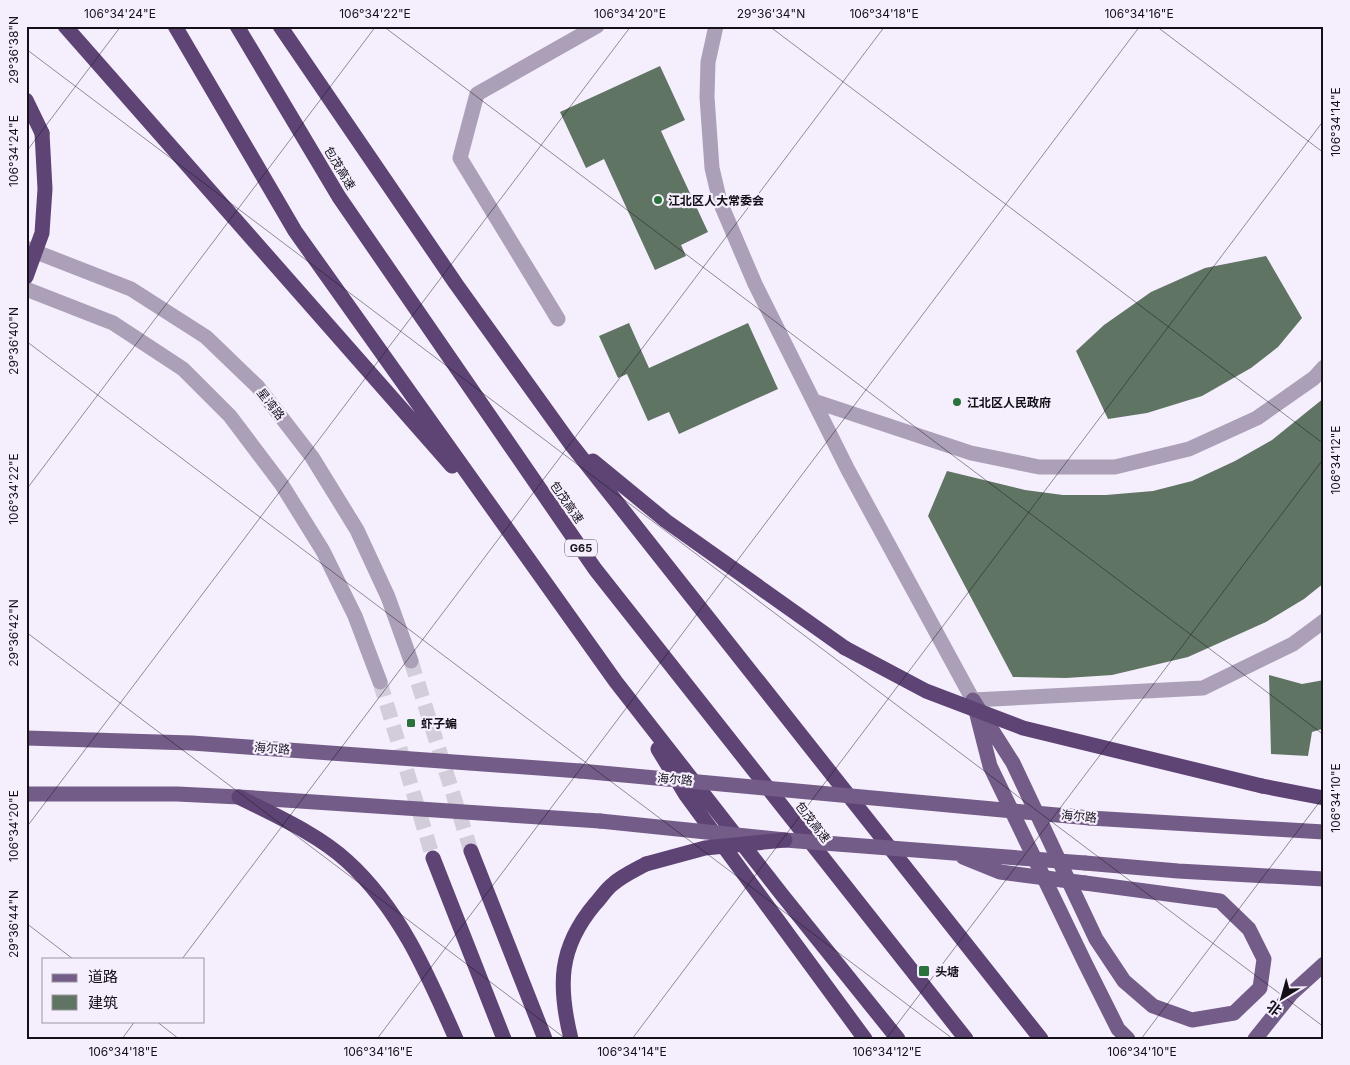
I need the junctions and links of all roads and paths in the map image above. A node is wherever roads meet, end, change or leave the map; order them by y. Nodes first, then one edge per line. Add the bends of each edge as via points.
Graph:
1 (65, 26) edge
2 (175, 26) edge
3 (237, 26) edge
4 (280, 26) edge
5 (597, 26) edge
6 (716, 26) edge
7 (26, 100) edge
8 (26, 248) edge
9 (26, 277) edge
10 (26, 289) edge
11 (558, 319) dead end
12 (1324, 366) edge
13 (814, 401) junction
14 (570, 443) junction
15 (507, 529) junction
16 (1324, 621) edge
17 (411, 661) tunnel mouth
18 (380, 682) tunnel mouth
19 (616, 682) junction
20 (973, 700) junction
21 (26, 738) edge
22 (26, 794) edge
23 (239, 797) junction
24 (1324, 798) edge
25 (1324, 832) edge
26 (785, 840) junction
27 (471, 851) tunnel mouth
28 (950, 852) junction
29 (433, 858) tunnel mouth
30 (1324, 879) edge
31 (1324, 964) edge
32 (456, 1039) edge
33 (504, 1039) edge
34 (545, 1039) edge
35 (571, 1039) edge
36 (865, 1039) edge
37 (898, 1039) edge
38 (966, 1039) edge
39 (1041, 1039) edge
40 (1128, 1039) edge
41 (1255, 1039) edge

1 - 15 highway
2 - 15 highway via 295,231
3 - 38 highway, 包茂高速 / G65 via 339,197 595,569
4 - 14 highway via 456,284
5 - 11 street via 477,94 460,158
6 - 13 street via 708,62 707,97 712,168 720,202 755,284
7 - 9 highway, bridge via 42,133 45,189 42,233
8 - 17 street, 星湾路 via 131,288 206,337 258,387 312,457 357,530 388,596
10 - 18 street via 113,322 182,369 230,416 282,485 323,550 355,616
12 - 13 street via 1314,378 1257,418 1189,450 1115,468 1039,467 971,453
13 - 20 street
14 - 24 highway, bridge via 666,521 844,648 926,691 1023,728
14 - 39 highway
15 - 19 highway
16 - 20 street via 1293,644 1203,688
19 - 36 highway via 686,795
19 - 37 highway
20 - 28 main road, bridge via 1013,763 1096,938 1124,981 1153,1006 1192,1020 1234,1014 1260,988 1264,959 1249,928 1220,901 1085,883 1000,872
20 - 40 main road via 990,766 1118,1029
21 - 25 main road, 海尔路, bridge via 192,743 580,771 1090,818
22 - 23 main road
23 - 26 main road, bridge via 600,821
23 - 32 highway via 304,831 347,860 387,905 420,959
26 - 28 main road, bridge
26 - 35 highway, bridge via 705,848 646,864 612,884 587,914 572,939 562,976
27 - 34 highway
28 - 30 main road, bridge via 1178,871
29 - 33 highway
31 - 41 main road via 1290,994

